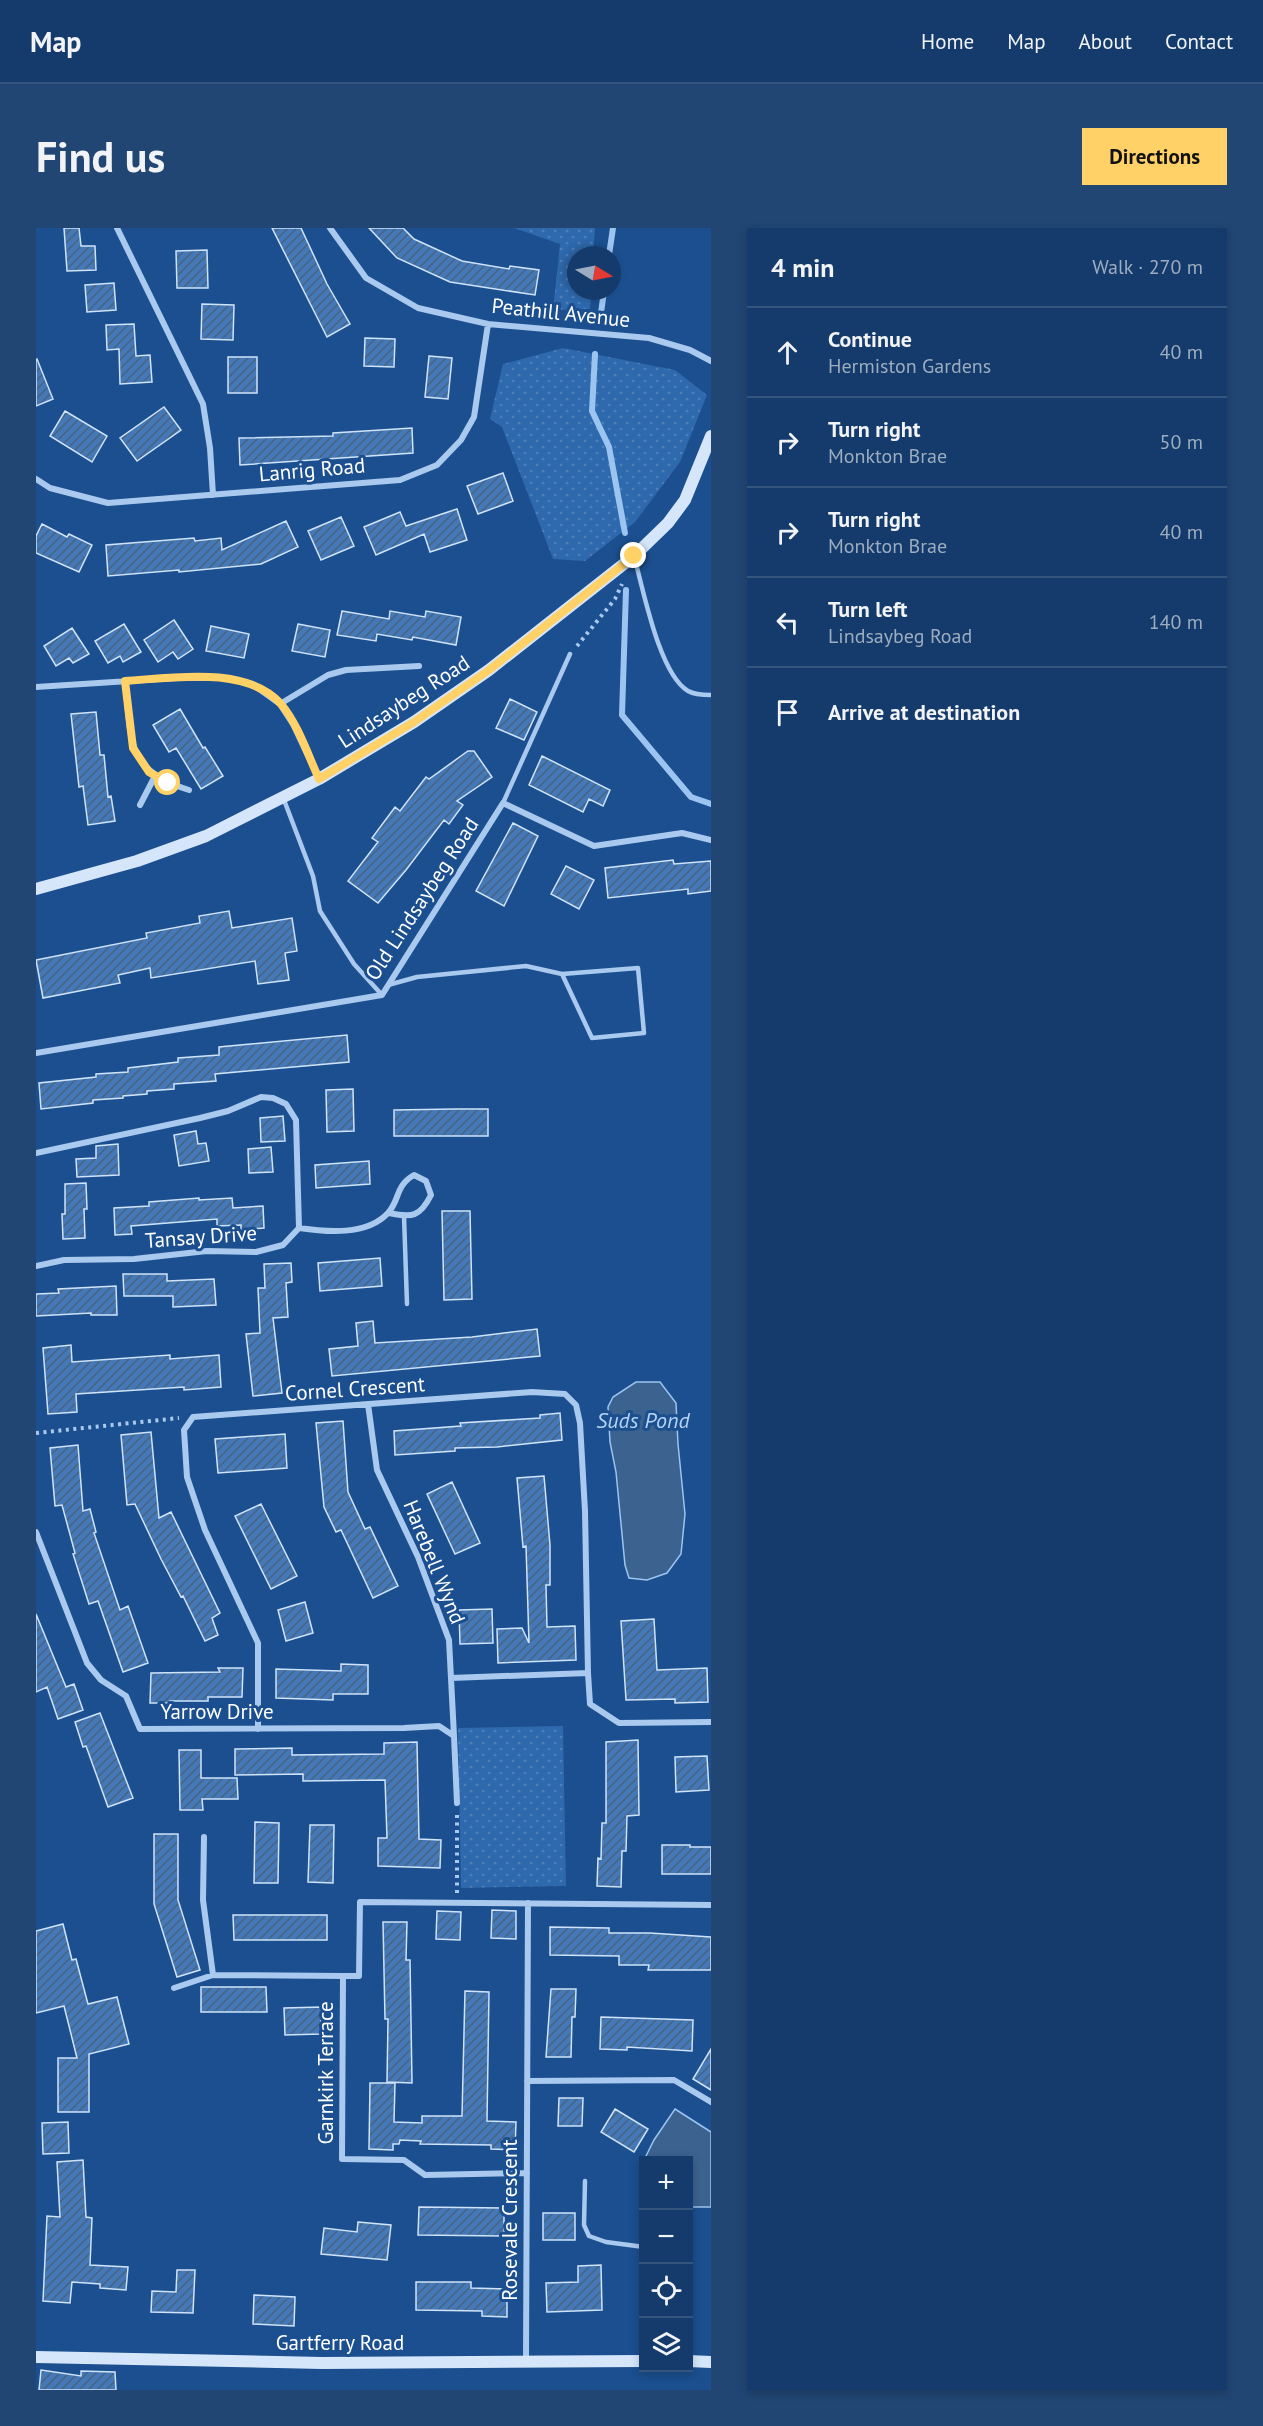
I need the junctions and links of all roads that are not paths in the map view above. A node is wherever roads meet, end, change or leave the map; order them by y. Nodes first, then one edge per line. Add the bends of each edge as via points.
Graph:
1 (117, 228) edge
2 (330, 228) edge
3 (489, 324) junction
4 (711, 361) edge
5 (711, 436) edge
6 (36, 479) edge
7 (213, 495) junction
8 (634, 556) junction
9 (570, 654) road end
10 (419, 666) dead end
11 (125, 681) junction
12 (36, 687) edge
13 (711, 695) edge
14 (280, 704) junction
15 (155, 776) junction
16 (319, 779) junction
17 (189, 790) dead end
18 (283, 798) junction
19 (503, 803) junction
20 (140, 805) dead end
21 (711, 840) edge
22 (36, 889) edge
23 (562, 974) junction
24 (388, 985) junction
25 (382, 995) junction
26 (36, 1053) edge
27 (36, 1153) edge
28 (389, 1213) junction
29 (404, 1216) junction
30 (299, 1228) junction
31 (36, 1266) edge
32 (407, 1304) dead end
33 (368, 1404) junction
34 (36, 1532) edge
35 (588, 1673) junction
36 (451, 1678) junction
37 (711, 1722) edge
38 (258, 1729) junction
39 (454, 1736) junction
40 (457, 1803) road end
41 (204, 1837) dead end
42 (528, 1904) junction
43 (711, 1905) edge
44 (213, 1975) junction
45 (343, 1976) junction
46 (174, 1988) dead end
47 (527, 2080) junction
48 (711, 2102) edge
49 (526, 2173) junction
50 (585, 2181) dead end
51 (639, 2246) edge
52 (36, 2357) edge
53 (526, 2360) junction
54 (639, 2361) edge
55 (693, 2361) edge
56 (711, 2362) edge

1 - 7 street via 203,404
2 - 3 street, Peathill Avenue via 366,278 418,308
3 - 4 street, Peathill Avenue via 648,338 690,350
3 - 7 street, Lanrig Road via 474,417 461,440 437,465 400,480
5 - 8 main road, Lindsaybeg Road via 685,500
6 - 7 street, Lanrig Road via 50,489 108,503
8 - 13 lane via 657,638 677,680 688,691
8 - 16 main road, Lindsaybeg Road via 489,670 414,722
9 - 19 lane
10 - 14 street via 346,670 328,675
11 - 12 street
11 - 14 street via 229,678 252,684
11 - 15 street via 133,748
14 - 16 street
15 - 17 street
15 - 20 street
16 - 18 main road, Lindsaybeg Road
18 - 22 main road, Lindsaybeg Road via 206,836 137,861
18 - 25 lane via 313,876 320,911 354,964
19 - 21 street, Old Lindsaybeg Road via 594,846 682,833
19 - 24 street, Old Lindsaybeg Road
23 - 23 lane via 638,968 644,1033 592,1038
23 - 24 lane via 526,966 417,976
24 - 25 street, Old Lindsaybeg Road
25 - 26 street, Old Lindsaybeg Road
27 - 30 street via 200,1118 261,1097 273,1098 286,1104 296,1120
28 - 29 street
28 - 29 street via 405,1180 414,1175 426,1181 431,1195 423,1209
28 - 30 street via 343,1232
29 - 32 lane
30 - 31 street, Tansay Drive via 283,1245 256,1252 207,1251 134,1259 64,1260
33 - 35 street, Cornel Crescent via 532,1392 565,1394 576,1405 585,1511
33 - 36 street, Harebell Wynd via 377,1470 418,1557 449,1640
33 - 38 street, Cornel Crescent via 193,1417 184,1430 188,1477 206,1530 258,1643
34 - 38 street, Yarrow Drive via 87,1663 101,1680 126,1696 140,1729
35 - 36 street
35 - 37 street, Cornel Crescent via 590,1704 619,1723
36 - 39 street, Harebell Wynd
38 - 39 street, Yarrow Drive via 439,1726
39 - 40 street
41 - 44 street via 203,1900
42 - 43 street
42 - 45 street, Garnkirk Terrace via 360,1902 359,1976
42 - 47 street, Rosevale Crescent
44 - 45 street, Garnkirk Terrace
44 - 46 street, Garnkirk Terrace
45 - 49 street, Garnkirk Terrace via 342,2159 404,2160 425,2175
47 - 48 street via 674,2080
47 - 49 street, Rosevale Crescent
49 - 53 street, Rosevale Crescent
50 - 51 lane via 584,2225 589,2236
52 - 53 main road, Gartferry Road via 322,2363
53 - 54 main road, Gartferry Road
55 - 56 main road

